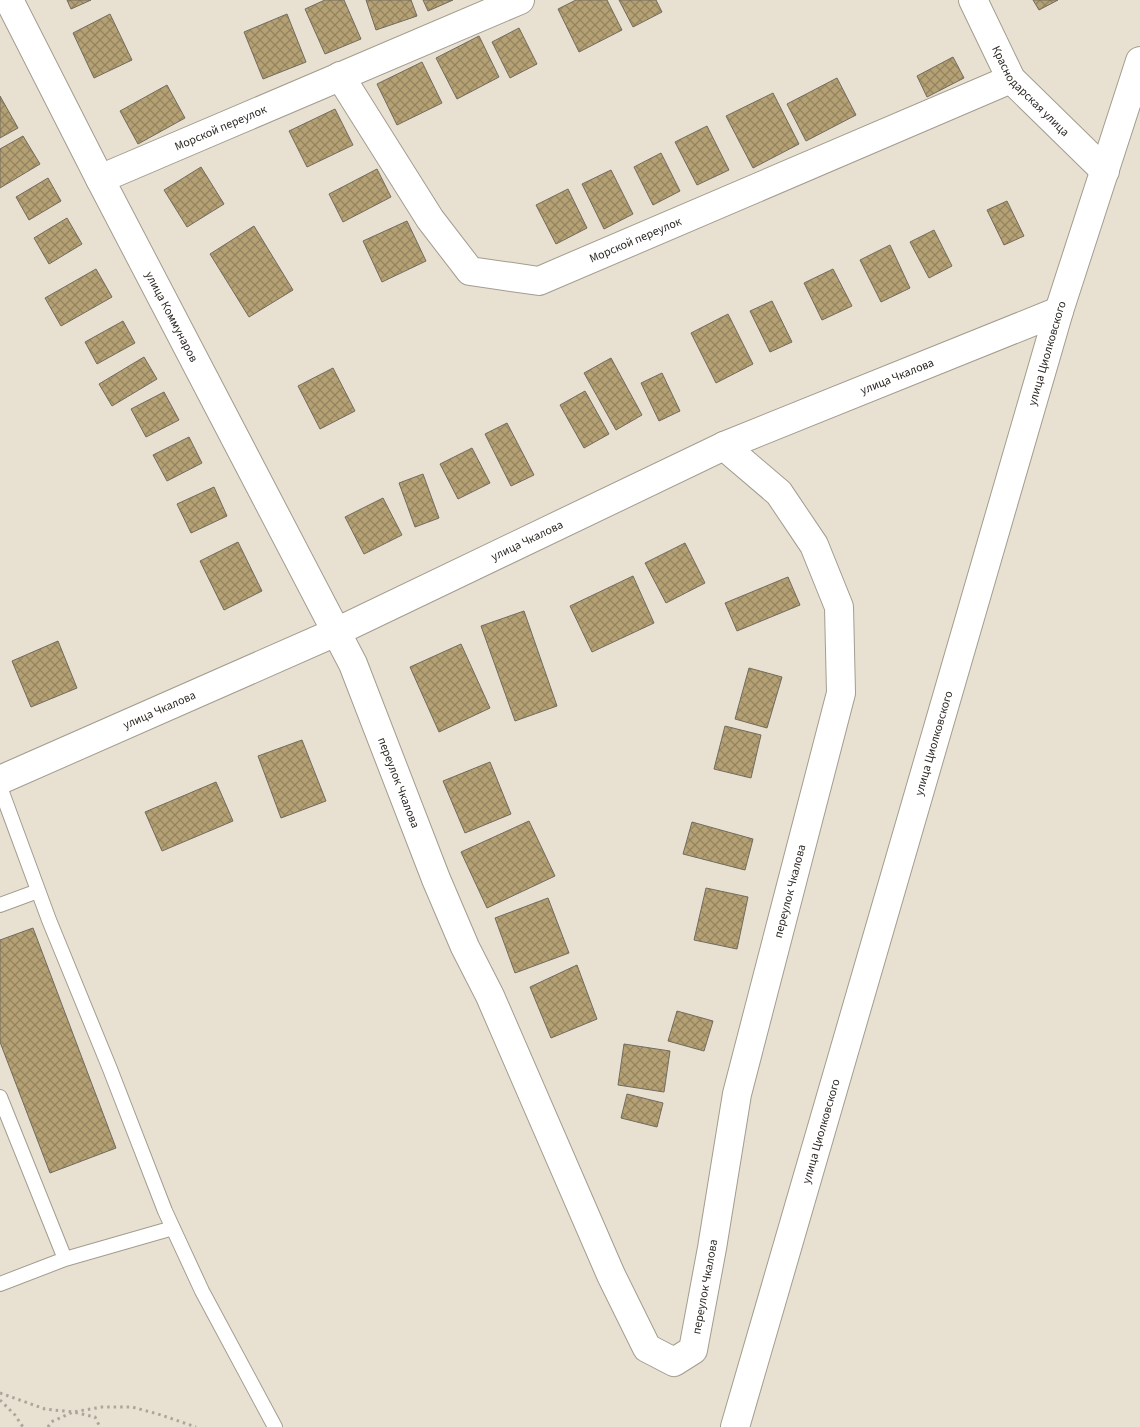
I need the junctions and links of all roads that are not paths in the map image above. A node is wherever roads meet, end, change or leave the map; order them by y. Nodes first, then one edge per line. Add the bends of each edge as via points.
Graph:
1 (9, 0) edge
2 (520, 0) edge
3 (973, 0) edge
4 (1140, 61) edge
5 (340, 76) junction
6 (1011, 79) junction
7 (1105, 170) junction
8 (100, 178) junction
9 (1059, 311) junction
10 (724, 446) junction
11 (336, 632) junction
12 (0, 780) edge
13 (0, 787) edge
14 (38, 890) junction
15 (0, 905) edge
16 (0, 1098) edge
17 (173, 1228) junction
18 (65, 1259) junction
19 (0, 1284) edge
20 (275, 1427) edge
21 (735, 1427) edge

1 - 8 street, улица Коммунаров
2 - 5 street, Морской переулок
3 - 6 street, Краснодарская улица
4 - 7 street, улица Циолковского
5 - 6 street, Морской переулок via 430,219 470,271 539,281
5 - 8 street, Морской переулок
6 - 7 street, Краснодарская улица
7 - 9 street, улица Циолковского
8 - 11 street, улица Коммунаров
9 - 10 street, улица Чкалова
9 - 21 street, улица Циолковского
10 - 11 street, улица Чкалова
10 - 11 street, переулок Чкалова via 779,493 814,545 839,607 841,693 737,1094 693,1350 674,1362 647,1348 610,1275 490,996 443,896 353,664
11 - 12 street, улица Чкалова
13 - 14 lane
14 - 15 lane
14 - 17 lane
16 - 18 lane
17 - 18 lane
17 - 20 lane via 202,1291
18 - 19 lane

